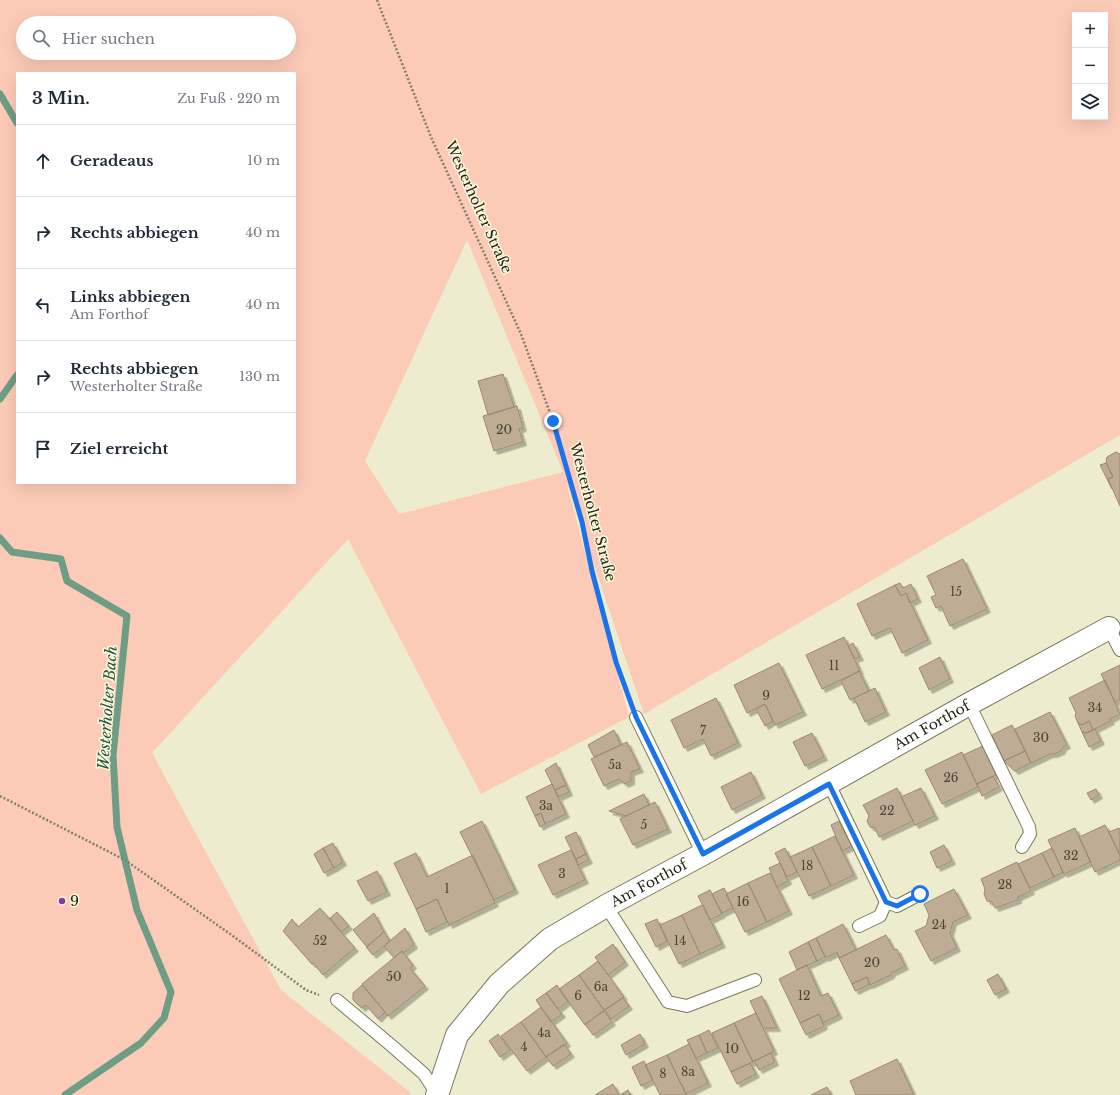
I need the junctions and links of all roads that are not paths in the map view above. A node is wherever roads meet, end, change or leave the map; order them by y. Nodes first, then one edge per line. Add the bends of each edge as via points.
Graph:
1 (1109, 628) joint
2 (1120, 650) edge
3 (969, 704) junction
4 (636, 717) road end
5 (829, 784) junction
6 (1022, 848) dead end
7 (703, 854) junction
8 (920, 894) dead end
9 (886, 902) junction
10 (606, 906) junction
11 (859, 926) dead end
12 (755, 980) dead end
13 (337, 1000) dead end
14 (437, 1095) edge

1 - 2 lane
1 - 3 street, Am Forthof
3 - 5 street, Am Forthof
3 - 6 lane via 1029,827 1030,834
4 - 7 lane
5 - 7 street, Am Forthof
5 - 9 lane
7 - 10 street, Am Forthof
8 - 9 lane via 897,906
9 - 11 lane via 880,916
10 - 12 lane via 668,1002 687,1006
10 - 14 street, Am Forthof via 550,939 499,984 457,1035
13 - 14 lane via 424,1074

